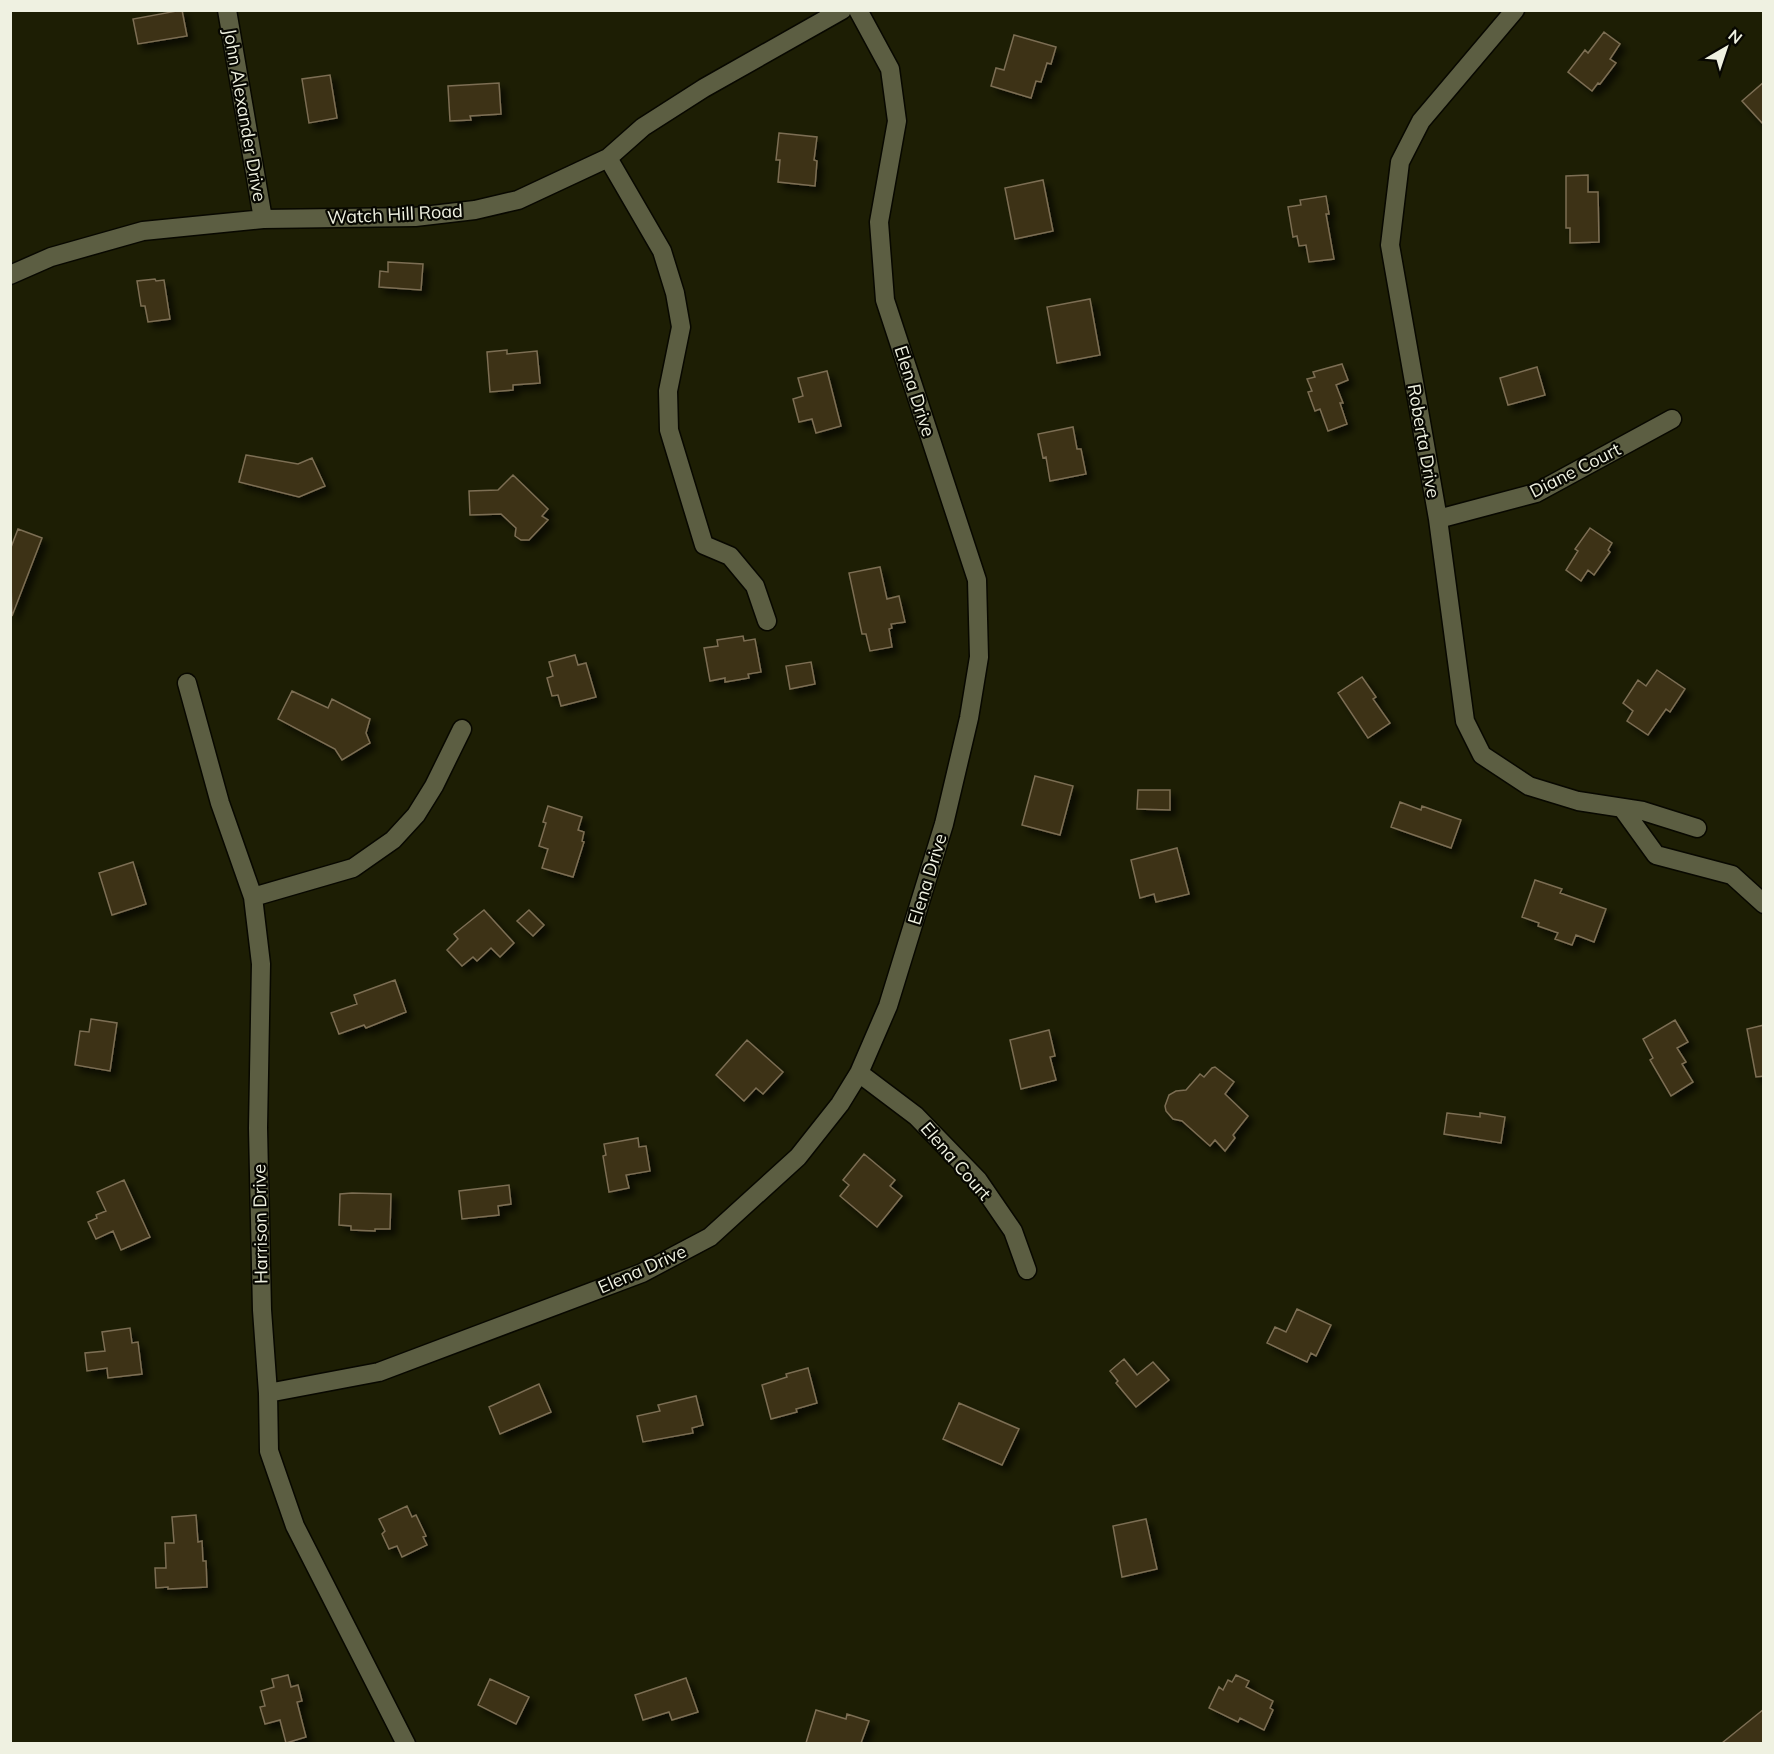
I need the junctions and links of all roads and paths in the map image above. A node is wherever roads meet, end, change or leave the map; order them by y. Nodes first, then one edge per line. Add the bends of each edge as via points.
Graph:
1 (227, 10) edge
2 (842, 10) edge
3 (858, 10) edge
4 (1515, 10) edge
5 (608, 158) junction
6 (263, 219) junction
7 (10, 275) edge
8 (1672, 419) dead end
9 (1438, 519) junction
10 (767, 621) dead end
11 (187, 683) dead end
12 (462, 729) dead end
13 (1622, 808) junction
14 (1697, 828) dead end
15 (252, 897) junction
16 (1764, 904) edge
17 (859, 1074) junction
18 (1027, 1270) dead end
19 (268, 1394) junction
20 (406, 1743) edge

1 - 6 street, John Alexander Drive
2 - 5 street, Watch Hill Road via 704,88 643,127
3 - 17 street, Elena Drive via 890,69 897,121 879,222 885,300 977,580 979,657 944,824 888,1006
4 - 9 street, Roberta Drive via 1420,121 1400,162 1390,245
5 - 6 street, Watch Hill Road via 518,200 475,210 415,217
5 - 10 street via 662,251 675,293 681,327 668,392 669,430 704,545 730,556 743,571 755,586
6 - 7 street, Watch Hill Road via 143,231 51,257
8 - 9 street, Diane Court via 1536,493
9 - 13 street, Roberta Drive via 1465,721 1482,754 1529,786 1578,801
11 - 15 street, Harrison Drive via 220,803
12 - 15 street via 416,815 393,840 353,868
13 - 14 street, Roberta Drive
13 - 16 street via 1656,855 1732,875
15 - 19 street, Harrison Drive via 261,964 258,1128
17 - 18 street, Elena Court via 916,1116 978,1180 1013,1231
17 - 19 street, Elena Drive via 798,1157 710,1237 642,1273 379,1372
19 - 20 street, Harrison Drive via 269,1451 295,1526

